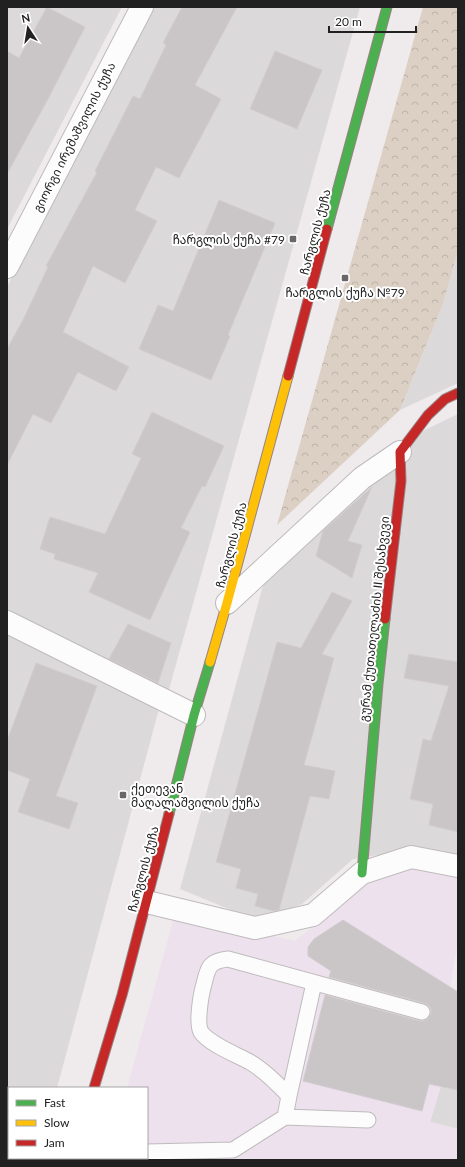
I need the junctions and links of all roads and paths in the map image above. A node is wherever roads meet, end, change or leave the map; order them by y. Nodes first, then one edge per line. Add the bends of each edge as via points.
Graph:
1 (142, 7) edge
2 (387, 7) edge
3 (7, 267) edge
4 (458, 393) edge
5 (400, 452) junction
6 (227, 603) junction
7 (7, 622) edge
8 (194, 715) junction
9 (458, 866) edge
10 (362, 873) junction
11 (147, 902) junction
12 (314, 983) junction
13 (422, 1012) dead end
14 (94, 1087) edge
15 (289, 1096) junction
16 (285, 1117) junction
17 (368, 1120) dead end
18 (194, 1151) junction
19 (148, 1152) edge
20 (213, 1160) edge

1 - 3 street, გიორგი ირემაშვილის ქუჩა
2 - 6 street, ჩარგლის ქუჩა
4 - 5 street via 445,399 428,415
5 - 6 street via 362,478
5 - 10 street, გურამ ქუთათელაძის II შესახვევი via 402,481 378,684
6 - 8 street, ჩარგლის ქუჩა
7 - 8 street
8 - 11 street, ჩარგლის ქუჩა
9 - 10 street via 411,857
10 - 11 street via 313,915 255,928
11 - 14 street, ჩარგლის ქუჩა
12 - 13 lane
12 - 15 lane
12 - 15 lane via 228,959 217,960 208,967 203,985 198,1021 201,1031 207,1038 250,1062 272,1078
15 - 16 lane
16 - 17 lane
16 - 18 lane via 233,1150
18 - 19 lane
18 - 20 lane

